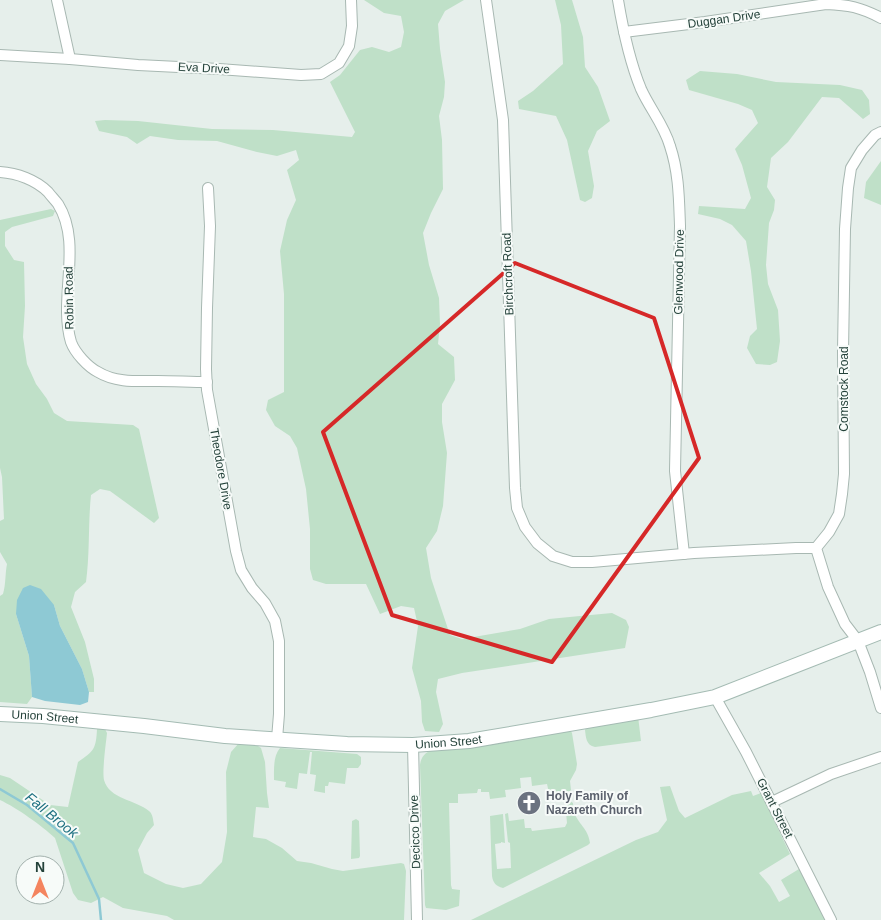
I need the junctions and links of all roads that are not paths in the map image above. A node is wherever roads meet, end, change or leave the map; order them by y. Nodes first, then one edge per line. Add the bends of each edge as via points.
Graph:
1 (57, 0) edge
2 (351, 0) edge
3 (486, 0) edge
4 (618, 0) edge
5 (881, 18) edge
6 (624, 32) junction
7 (0, 55) edge
8 (70, 59) junction
9 (881, 132) edge
10 (0, 172) edge
11 (208, 188) dead end
12 (207, 382) junction
13 (816, 548) junction
14 (684, 554) junction
15 (881, 632) edge
16 (858, 641) junction
17 (715, 696) junction
18 (881, 708) edge
19 (0, 714) edge
20 (277, 739) junction
21 (413, 745) junction
22 (881, 757) edge
23 (772, 802) junction
24 (417, 920) edge
25 (832, 920) edge

1 - 8 street
2 - 8 street, Eva Drive via 349,46 339,63 321,74
3 - 14 street, Birchcroft Road via 502,120 517,508 537,543 553,556 572,562
4 - 6 street, Glenwood Drive
5 - 6 street, Duggan Drive via 866,10 826,4
6 - 14 street, Glenwood Drive via 634,72 670,145 679,185 675,471
7 - 8 street, Eva Drive
9 - 13 street, Comstock Road via 862,150 851,168 845,228 843,487 838,514
10 - 12 street, Robin Road via 26,178 44,188 58,203 69,241 68,323 72,343 83,360 99,373 118,380
11 - 12 street, Theodore Drive
12 - 20 street, Theodore Drive via 238,557 252,588 275,621 279,641
13 - 14 street
13 - 16 street via 831,595 845,624
15 - 16 street, Union Street
16 - 17 street, Union Street
16 - 18 street
17 - 21 street, Union Street via 469,741
17 - 23 street, Grant Street
19 - 20 street, Union Street
20 - 21 street, Union Street
21 - 24 street, Decicco Drive
22 - 23 street via 830,774
23 - 25 street, Grant Street

